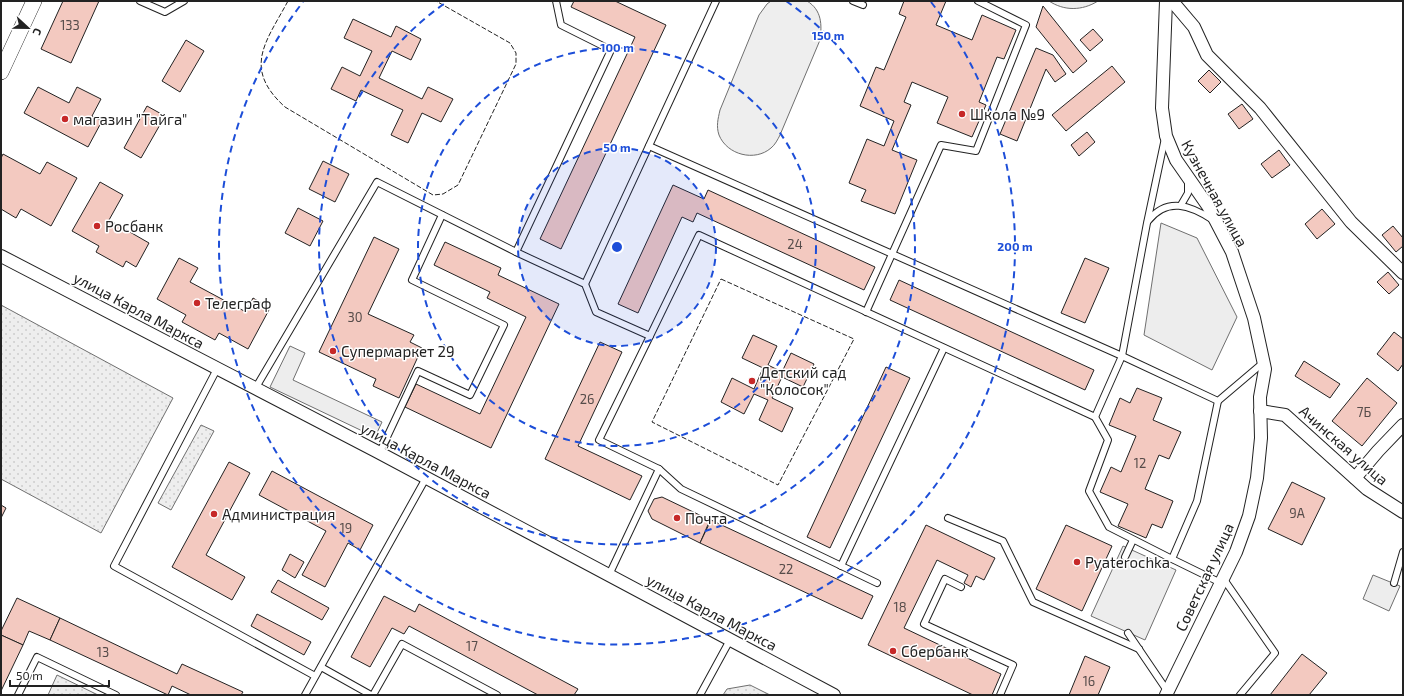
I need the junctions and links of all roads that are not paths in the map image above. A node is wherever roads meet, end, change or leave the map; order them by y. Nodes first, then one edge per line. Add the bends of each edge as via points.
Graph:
1 (34, 1) edge
2 (140, 1) edge
3 (184, 1) edge
4 (556, 1) edge
5 (716, 1) edge
6 (853, 1) edge
7 (978, 1) edge
8 (1166, 1) edge
9 (1172, 1) edge
10 (863, 5) dead end
11 (1, 72) edge
12 (1166, 136) junction
13 (649, 146) junction
14 (1188, 178) junction
15 (1181, 205) junction
16 (442, 215) junction
17 (1146, 223) junction
18 (1216, 223) junction
19 (516, 252) junction
20 (892, 254) junction
21 (1, 256) edge
22 (1403, 274) edge
23 (585, 284) junction
24 (866, 312) junction
25 (650, 336) junction
26 (944, 348) junction
27 (1122, 356) junction
28 (1264, 362) junction
29 (216, 369) junction
30 (255, 389) junction
31 (1260, 397) joint
32 (1218, 401) junction
33 (1260, 411) junction
34 (1095, 417) junction
35 (1403, 425) edge
36 (379, 454) junction
37 (659, 469) junction
38 (426, 478) junction
39 (1355, 478) junction
40 (1403, 512) edge
41 (948, 518) dead end
42 (1133, 540) junction
43 (1403, 552) edge
44 (1125, 557) dead end
45 (1172, 559) junction
46 (841, 566) junction
47 (609, 575) junction
48 (1222, 580) junction
49 (877, 583) dead end
50 (1394, 584) dead end
51 (961, 587) dead end
52 (1128, 633) dead end
53 (730, 640) junction
54 (1139, 649) junction
55 (320, 667) junction
56 (315, 676) junction
57 (1167, 693) edge
58 (18, 695) edge
59 (116, 695) edge
60 (305, 695) edge
61 (372, 695) edge
62 (497, 695) edge
63 (700, 695) edge
64 (834, 695) edge
65 (1000, 695) edge
66 (1240, 695) edge

1 - 11 street
2 - 3 lane via 165,12
4 - 19 lane via 560,25 611,50
5 - 13 lane
6 - 10 lane
7 - 20 lane via 1026,25 976,151 941,145
8 - 12 street, Кузнечная улица via 1162,108
9 - 22 street via 1194,27 1207,55 1260,108 1350,222
12 - 14 street, Кузнечная улица via 1176,160
12 - 17 lane
13 - 20 lane
13 - 23 lane
14 - 15 lane via 1188,193
14 - 18 street, Кузнечная улица via 1208,206
15 - 17 lane via 1155,212
15 - 18 lane via 1198,210
16 - 19 lane
16 - 30 lane via 377,182
16 - 36 lane via 412,280 504,325 470,395 418,371
17 - 27 lane
18 - 28 street, Кузнечная улица via 1232,252 1241,278
19 - 23 lane
20 - 24 lane
20 - 27 lane
21 - 29 street, улица Карла Маркса
23 - 25 lane via 596,312
24 - 25 lane via 699,235
24 - 26 lane
25 - 37 lane via 599,440
26 - 34 lane
26 - 46 lane
27 - 32 lane
27 - 34 lane
28 - 31 street, Кузнечная улица
28 - 32 lane
29 - 30 street, улица Карла Маркса
29 - 56 lane via 114,566
30 - 36 street, улица Карла Маркса
31 - 33 street, Советская улица
32 - 45 lane via 1197,501
33 - 39 street, Ачинская улица via 1285,415
33 - 48 street, Советская улица via 1262,438 1249,516 1236,552
34 - 42 lane via 1108,440 1089,491 1109,528
35 - 39 street
36 - 38 street, улица Карла Маркса
37 - 46 lane via 681,489
37 - 47 lane
38 - 47 street, улица Карла Маркса
38 - 55 lane
39 - 40 street, Ачинская улица via 1367,489
41 - 54 lane via 1003,541 1033,602
42 - 44 lane
42 - 45 lane
43 - 50 lane
45 - 48 lane
46 - 49 lane
47 - 53 street, улица Карла Маркса
48 - 57 street, Советская улица
48 - 66 lane via 1275,653
51 - 65 lane via 945,579 924,624 1013,665
52 - 54 lane
53 - 63 lane
53 - 64 street, улица Карла Маркса
54 - 57 lane
55 - 56 lane
55 - 61 lane
56 - 60 lane
58 - 59 lane via 37,657
61 - 62 lane via 402,644

